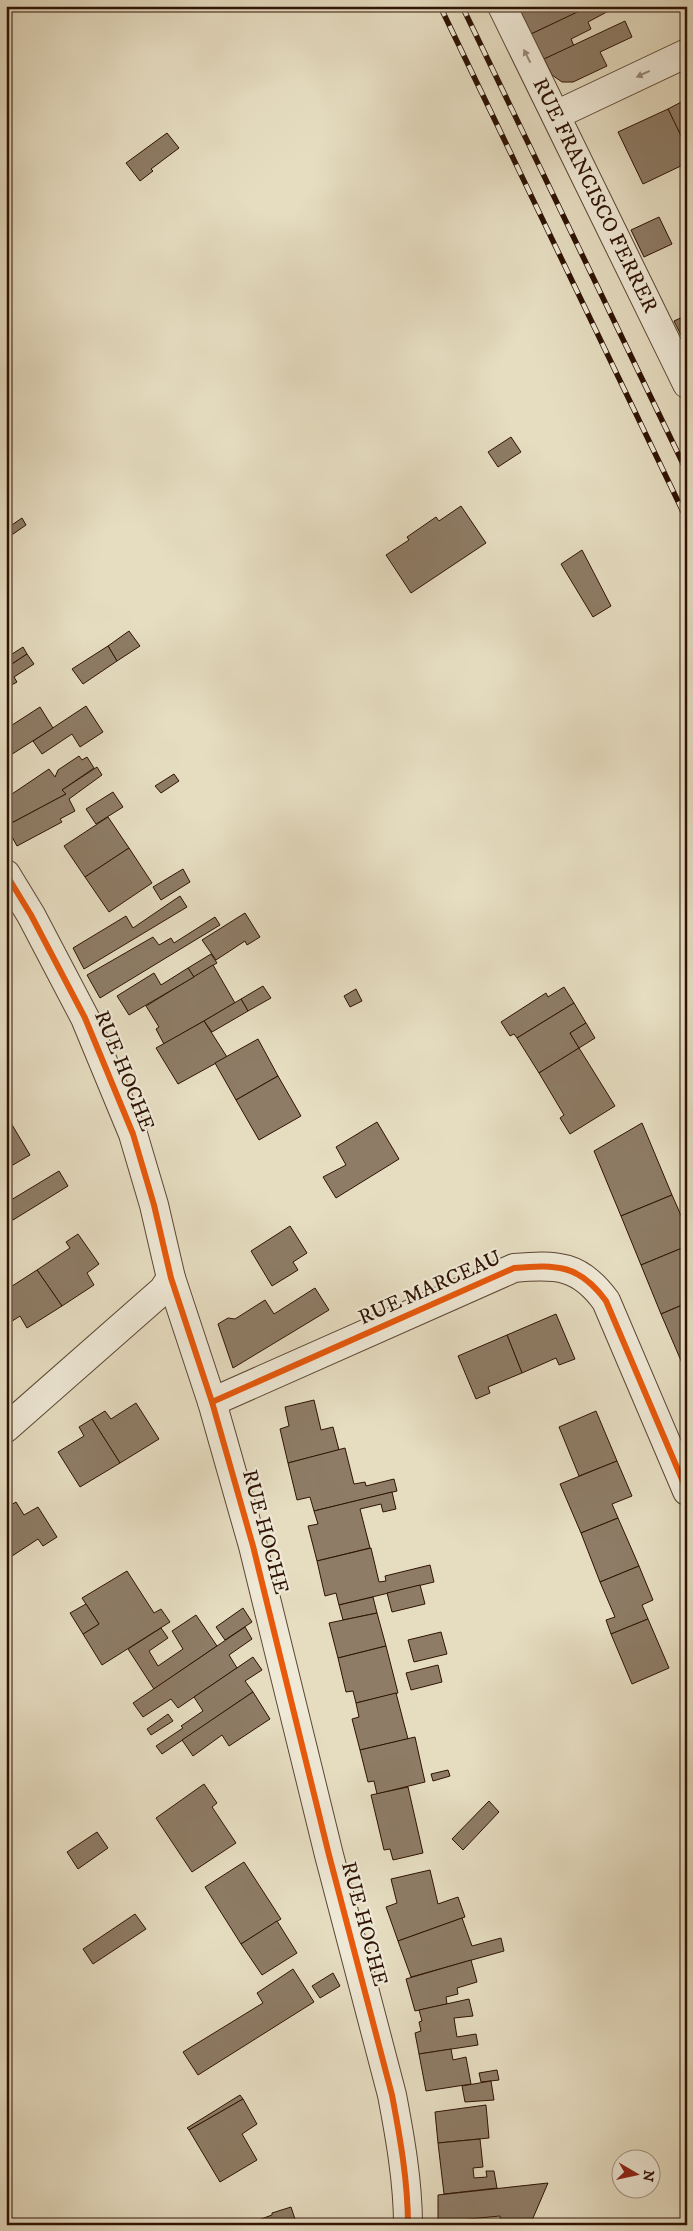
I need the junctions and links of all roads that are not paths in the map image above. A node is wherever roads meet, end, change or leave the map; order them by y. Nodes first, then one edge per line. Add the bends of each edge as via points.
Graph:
1 (502, 6) edge
2 (687, 54) edge
3 (556, 115) junction
4 (687, 384) edge
5 (6, 874) edge
6 (170, 1278) junction
7 (212, 1402) junction
8 (6, 1428) edge
9 (687, 1491) edge
10 (408, 2225) edge

3 -> 1 street, RUE FRANCISCO FERRER
2 -> 3 street
3 - 4 street, RUE FRANCISCO FERRER
5 - 6 street, RUE HOCHE via 31,914 85,1018 133,1134 154,1205
6 - 7 street, RUE HOCHE
6 - 8 street via 163,1290
7 - 9 street, RUE MARCEAU via 514,1268 544,1265 573,1271 594,1284 606,1301
7 - 10 street, RUE HOCHE via 253,1546 392,2095 400,2132

